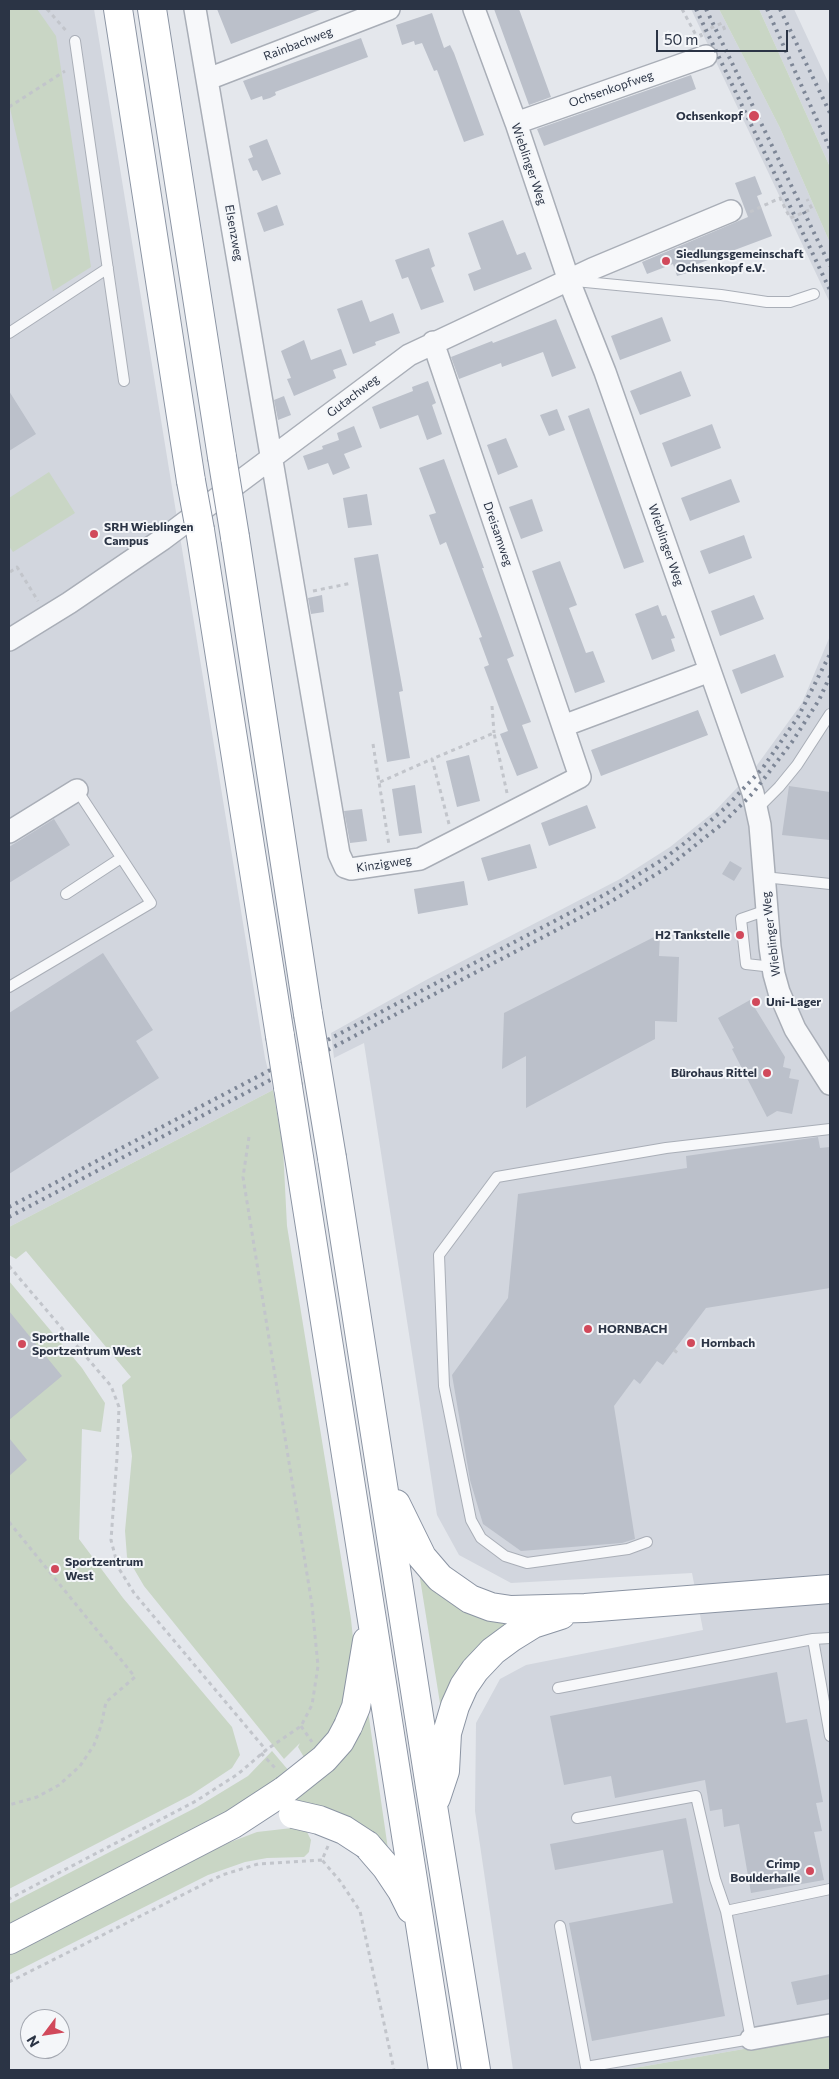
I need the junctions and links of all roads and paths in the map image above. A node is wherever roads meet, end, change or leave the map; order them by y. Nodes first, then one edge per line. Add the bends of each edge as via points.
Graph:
1 (47, 9) edge
2 (118, 9) edge
3 (152, 9) edge
4 (195, 9) edge
5 (388, 9) edge
6 (474, 9) edge
7 (682, 9) edge
8 (75, 41) joint
9 (706, 56) joint
10 (59, 75) dead end
11 (208, 79) junction
12 (9, 107) edge
13 (516, 123) junction
14 (807, 199) dead end
15 (732, 211) joint
16 (108, 268) junction
17 (569, 281) junction
18 (814, 294) dead end
19 (9, 333) edge
20 (433, 342) junction
21 (124, 381) dead end
22 (272, 458) junction
23 (10, 572) edge
24 (352, 583) dead end
25 (296, 594) junction
26 (48, 616) junction
27 (9, 640) edge
28 (710, 671) junction
29 (492, 706) dead end
30 (830, 714) edge
31 (563, 726) junction
32 (494, 733) junction
33 (373, 744) dead end
34 (432, 759) junction
35 (380, 782) junction
36 (76, 790) joint
37 (757, 809) junction
38 (512, 812) junction
39 (9, 832) edge
40 (453, 842) junction
41 (121, 858) junction
42 (392, 863) junction
43 (764, 877) junction
44 (830, 884) edge
45 (66, 894) dead end
46 (9, 986) edge
47 (830, 1084) edge
48 (830, 1129) edge
49 (249, 1137) dead end
50 (9, 1266) edge
51 (674, 1350) dead end
52 (680, 1355) dead end
53 (381, 1471) junction
54 (9, 1522) edge
55 (647, 1542) dead end
56 (830, 1589) edge
57 (585, 1608) junction
58 (371, 1610) junction
59 (830, 1638) edge
60 (814, 1639) junction
61 (558, 1688) dead end
62 (301, 1726) junction
63 (830, 1736) edge
64 (315, 1746) dead end
65 (266, 1750) junction
66 (261, 1753) junction
67 (288, 1792) junction
68 (9, 1805) edge
69 (433, 1806) junction
70 (577, 1818) dead end
71 (329, 1844) dead end
72 (322, 1860) junction
73 (830, 1889) edge
74 (9, 1899) edge
75 (726, 1911) junction
76 (560, 1926) dead end
77 (9, 1940) edge
78 (423, 1944) junction
79 (9, 1982) edge
80 (830, 2025) edge
81 (751, 2039) junction
82 (394, 2070) edge
83 (443, 2070) edge
84 (476, 2070) edge

1 - 8 path
2 - 58 highway, bridge
3 - 53 highway, bridge
4 - 11 street, Elsenzweg
5 - 11 street, Rainbachweg
6 - 13 street, Wieblinger Weg
7 - 9 path
8 - 16 lane
9 - 13 street, Ochsenkopfweg
10 - 12 path
11 - 22 street, Elsenzweg
13 - 17 street, Wieblinger Weg
14 - 15 path via 812,209 790,218 780,198 740,216
15 - 17 street, Gutachweg
16 - 19 lane
16 - 21 lane
17 - 18 lane via 767,302 790,302
17 - 20 street, Gutachweg
17 - 28 street, Wieblinger Weg via 605,372
20 - 22 street, Gutachweg via 409,355 342,403
20 - 31 street, Dreisamweg
22 - 25 street, Kinzigweg
22 - 26 street, Gutachweg via 163,539
23 - 26 path via 17,567
24 - 25 path
25 - 42 street, Kinzigweg via 341,861 351,869
26 - 27 street, Gutachweg
28 - 31 street
28 - 37 street, Wieblinger Weg
29 - 32 path
30 - 37 lane via 797,765
31 - 38 street, Kinzigweg via 580,777
32 - 34 path
32 - 38 path
33 - 35 path
34 - 35 path
34 - 40 path
35 - 42 path
36 - 39 street
36 - 41 lane
37 - 43 street, Wieblinger Weg
38 - 40 street, Kinzigweg
40 - 42 street, Kinzigweg via 420,859
41 - 45 lane
41 - 46 lane via 151,903
43 - 44 lane
43 - 47 street, Wieblinger Weg via 773,967 779,992 795,1029
48 - 55 lane via 666,1148 497,1177 439,1256 444,1386 471,1520 481,1538 505,1556 527,1563 628,1549
49 - 62 path via 243,1177 312,1604 318,1666 312,1705
50 - 65 path via 111,1386 119,1407 111,1540 118,1567 134,1593
51 - 52 path
53 - 57 highway via 422,1557 440,1578 464,1595 491,1607 511,1610
53 - 69 highway
54 - 68 path via 136,1677 106,1702 94,1745 80,1766 59,1785 37,1797
56 - 57 highway
57 - 69 highway via 533,1624 493,1651 475,1670 455,1706 447,1732 445,1771
58 - 67 highway, bridge via 358,1698 348,1726 324,1759
58 - 78 highway
59 - 60 lane
60 - 61 lane
60 - 63 lane
62 - 64 path
62 - 65 path
65 - 66 path
66 - 67 path via 277,1770
66 - 74 path via 238,1774 196,1802
67 - 77 highway via 254,1816
67 - 78 highway, bridge via 319,1820 344,1830 367,1845 402,1891 415,1917
69 - 84 highway
70 - 75 lane via 696,1796
71 - 72 path
72 - 79 path via 258,1864 222,1875
72 - 82 path via 360,1911
73 - 75 lane
75 - 81 lane
76 - 81 lane via 586,2067
78 - 83 highway
80 - 81 street

